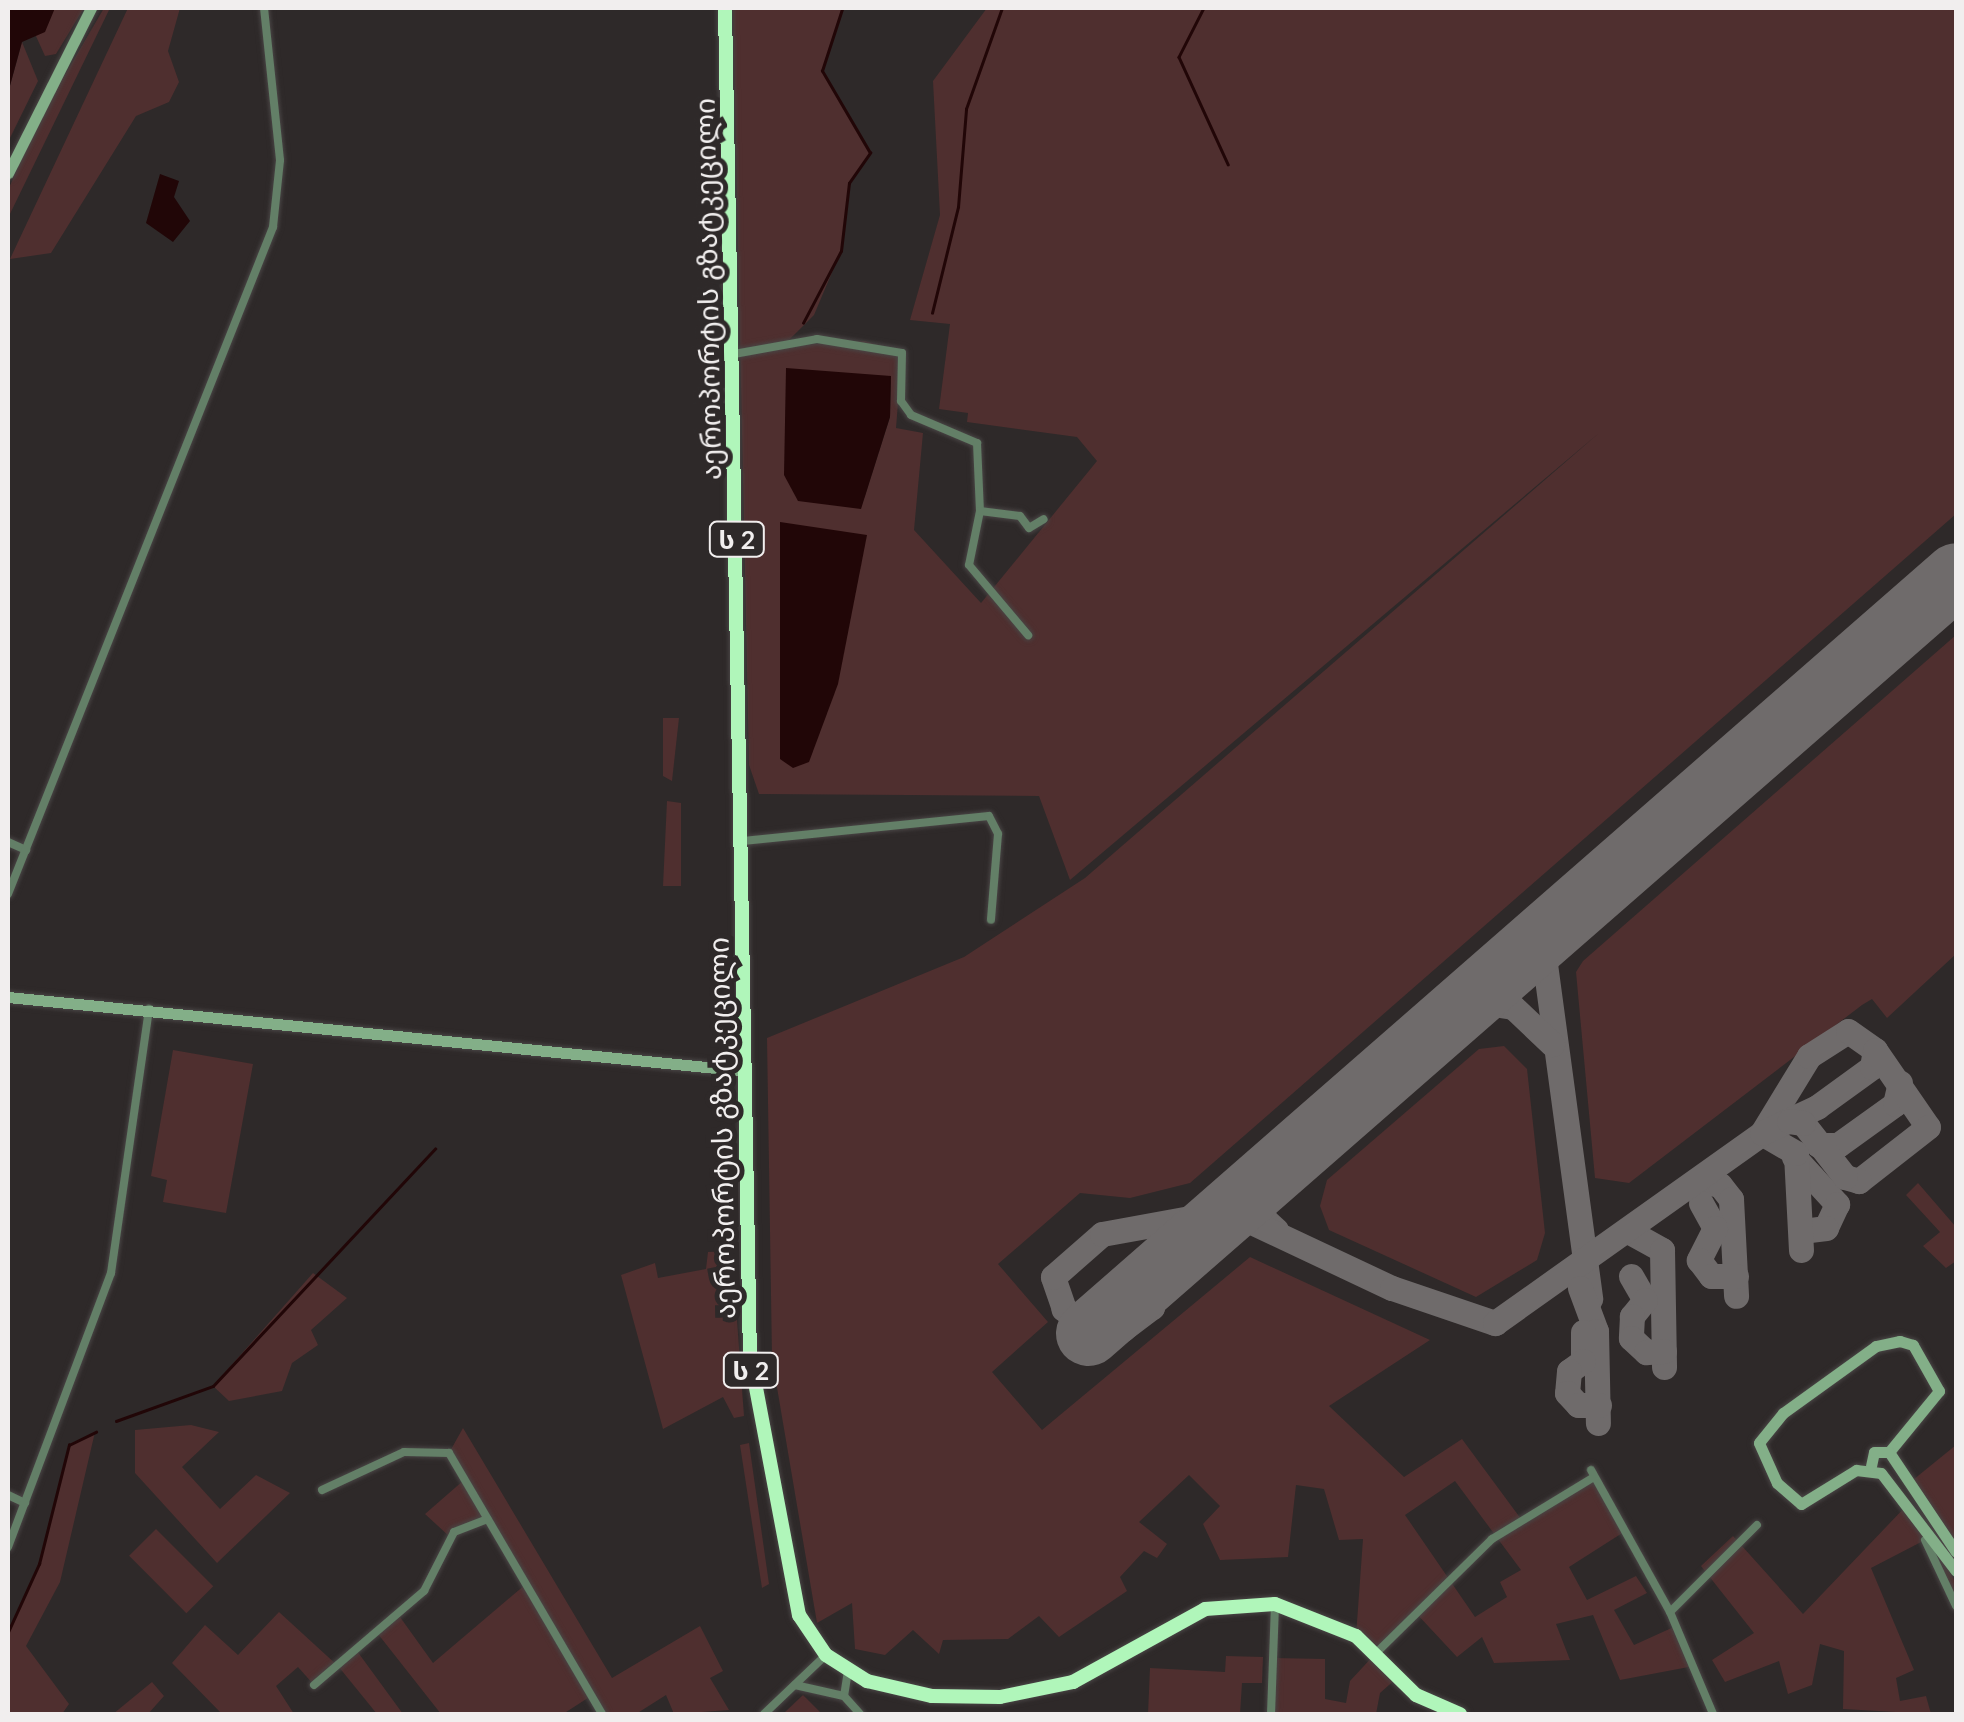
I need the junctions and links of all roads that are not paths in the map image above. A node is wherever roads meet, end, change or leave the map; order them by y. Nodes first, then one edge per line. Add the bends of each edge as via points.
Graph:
1 (91, 8) edge
2 (264, 8) edge
3 (725, 8) edge
4 (8, 172) edge
5 (734, 354) junction
6 (980, 511) junction
7 (1044, 518) dead end
8 (1028, 636) dead end
9 (742, 841) junction
10 (8, 842) edge
11 (26, 850) junction
12 (8, 894) edge
13 (991, 920) dead end
14 (8, 997) edge
15 (150, 1009) junction
16 (745, 1071) junction
17 (1891, 1457) junction
18 (1876, 1469) junction
19 (322, 1490) dead end
20 (8, 1495) edge
21 (25, 1504) junction
22 (488, 1519) junction
23 (1757, 1525) dead end
24 (1925, 1540) dead end
25 (8, 1547) edge
26 (1956, 1552) edge
27 (1956, 1571) edge
28 (1276, 1604) junction
29 (1956, 1606) edge
30 (1670, 1612) junction
31 (1375, 1654) junction
32 (826, 1655) junction
33 (848, 1671) junction
34 (314, 1684) dead end
35 (795, 1685) junction
36 (844, 1696) junction
37 (602, 1714) edge
38 (764, 1714) edge
39 (860, 1714) edge
40 (1271, 1714) edge
41 (1460, 1714) edge
42 (1713, 1714) edge

1 - 4 street
2 - 11 street via 280,160 273,228
3 - 5 highway, აეროპორტის გზატკეცილი / ს 2
5 - 6 street via 817,339 902,352 901,401 911,415 978,443
5 - 9 highway, აეროპორტის გზატკეცილი / ს 2
6 - 7 street via 1020,516 1029,528
6 - 8 street via 969,566
9 - 13 street via 990,816 998,834
9 - 16 highway, აეროპორტის გზატკეცილი / ს 2
10 - 11 street
11 - 12 street
14 - 15 street
15 - 16 street
15 - 21 street via 111,1273
16 - 32 highway, აეროპორტის გზატკეცილი / ს 2 via 756,1410 787,1574
17 - 18 street
17 - 18 street via 1874,1452
17 - 18 street via 1939,1391 1913,1345 1900,1342 1876,1346 1784,1413 1759,1443 1776,1484 1801,1504
17 - 26 street
18 - 27 street
19 - 22 street via 367,1462 438,1446
20 - 21 street
21 - 25 street
22 - 34 street via 454,1532 424,1591
22 - 37 street
23 - 30 street
24 - 29 street
28 - 31 highway, აეროპორტის გზატკეცილი / ს 2 via 1336,1624
28 - 33 highway, აეროპორტის გზატკეცილი / ს 2 via 1205,1610 1039,1692 932,1696
28 - 40 street
30 - 31 street via 1593,1474 1492,1539
30 - 42 street
31 - 41 highway, აეროპორტის გზატკეცილი / ს 2 via 1416,1695
32 - 33 highway, აეროპორტის გზატკეცილი / ს 2
32 - 35 street
33 - 36 street
35 - 36 street
35 - 38 street
36 - 39 street

